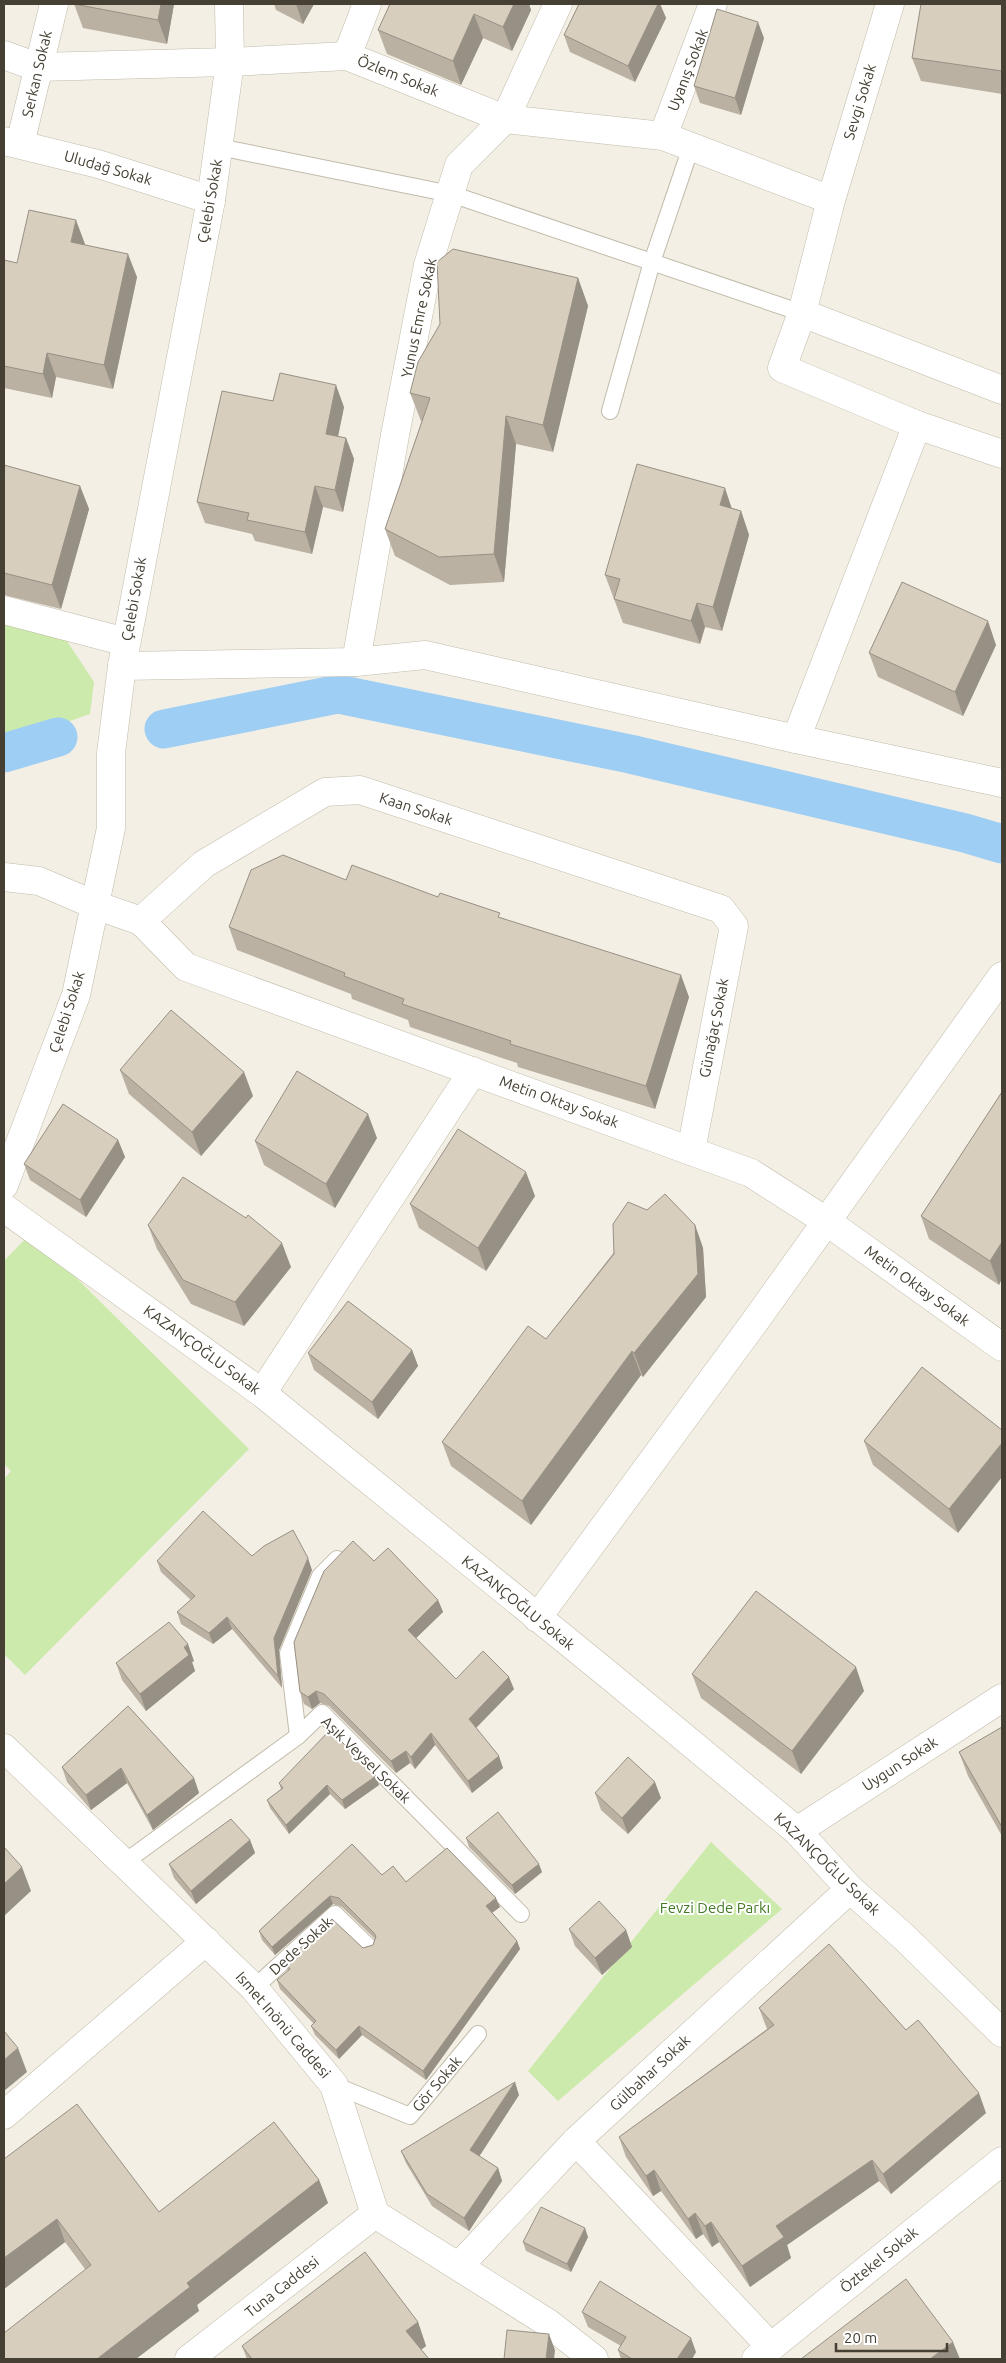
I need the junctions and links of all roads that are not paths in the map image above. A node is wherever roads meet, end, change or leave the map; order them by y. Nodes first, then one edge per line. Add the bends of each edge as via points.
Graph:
1 (54, 4) edge
2 (230, 4) edge
3 (368, 4) edge
4 (558, 4) edge
5 (714, 4) edge
6 (890, 4) edge
7 (4, 55) edge
8 (347, 56) junction
9 (230, 62) junction
10 (37, 67) junction
11 (505, 119) junction
12 (663, 136) junction
13 (12, 143) edge
14 (219, 146) junction
15 (691, 146) junction
16 (451, 194) junction
17 (211, 200) junction
18 (831, 200) junction
19 (652, 262) junction
20 (802, 312) junction
21 (1002, 390) edge
22 (610, 411) dead end
23 (917, 425) junction
24 (1002, 454) edge
25 (4, 610) edge
26 (124, 654) junction
27 (356, 662) junction
28 (796, 739) junction
29 (1002, 783) edge
30 (4, 877) edge
31 (95, 905) junction
32 (721, 908) joint
33 (141, 921) junction
34 (1002, 976) edge
35 (473, 1071) junction
36 (691, 1151) junction
37 (4, 1185) edge
38 (4, 1208) edge
39 (826, 1221) junction
40 (1002, 1347) edge
41 (262, 1393) junction
42 (346, 1550) edge
43 (537, 1618) junction
44 (1002, 1698) edge
45 (298, 1736) junction
46 (4, 1748) edge
47 (797, 1831) junction
48 (125, 1862) junction
49 (850, 1889) junction
50 (521, 1914) dead end
51 (206, 1941) junction
52 (369, 1947) edge
53 (254, 1988) junction
54 (1002, 2033) edge
55 (478, 2034) dead end
56 (334, 2085) junction
57 (4, 2115) edge
58 (576, 2141) junction
59 (1002, 2161) edge
60 (375, 2214) junction
61 (459, 2266) junction
62 (763, 2353) edge
63 (189, 2359) edge
64 (594, 2359) edge

1 - 10 street, Serkan Sokak
2 - 9 street, Çelebi Sokak
3 - 8 street
4 - 11 street, Yunus Emre Sokak
5 - 12 street, Uyanış Sokak
6 - 18 street, Sevgi Sokak
7 - 10 street
8 - 9 street, Özlem Sokak
8 - 11 street, Özlem Sokak
9 - 10 street, Özlem Sokak
9 - 14 street, Çelebi Sokak
10 - 13 street, Serkan Sokak
11 - 12 street, Özlem Sokak
11 - 16 street, Yunus Emre Sokak via 459,165
12 - 15 street, Özlem Sokak
13 - 17 street, Uludağ Sokak via 98,164
14 - 16 lane
14 - 17 street, Çelebi Sokak
15 - 18 street, Özlem Sokak
15 - 19 lane
16 - 19 lane
16 - 27 street, Yunus Emre Sokak via 428,265
17 - 26 street, Çelebi Sokak
18 - 20 street, Sevgi Sokak
19 - 20 lane
19 - 22 lane
20 - 21 street
20 - 23 street, Sevgi Sokak via 782,368
23 - 24 street
23 - 28 street
25 - 26 street
26 - 27 street
26 - 31 street, Çelebi Sokak via 111,753 111,828
27 - 28 street via 425,655
28 - 29 street
30 - 31 street, Metin Oktay Sokak via 39,881
31 - 33 street, Metin Oktay Sokak
31 - 37 street, Çelebi Sokak via 76,995
32 - 33 street, Kaan Sokak via 360,790 325,792 244,840 204,864
32 - 36 street, Günağaç Sokak via 734,926
33 - 35 street, Metin Oktay Sokak via 186,967
34 - 39 street
35 - 36 street, Metin Oktay Sokak
35 - 41 street
36 - 39 street, Metin Oktay Sokak via 751,1173
38 - 41 street, KAZANÇOĞLU Sokak
39 - 40 street, Metin Oktay Sokak
39 - 43 street
41 - 43 street, KAZANÇOĞLU Sokak
42 - 45 lane via 320,1576 288,1653
43 - 47 street, KAZANÇOĞLU Sokak
44 - 47 street, Uygun Sokak
45 - 48 lane, Aşık Veysel Sokak
45 - 50 lane, Aşık Veysel Sokak via 322,1713
46 - 48 street, Ismet Inönü Caddesi via 94,1837
47 - 49 street, KAZANÇOĞLU Sokak
48 - 51 street, Ismet Inönü Caddesi
49 - 54 street, KAZANÇOĞLU Sokak
49 - 58 street, Gülbahar Sokak
51 - 53 street, Ismet Inönü Caddesi
51 - 57 street
52 - 53 lane, Dede Sokak via 335,1914
53 - 56 street, Ismet Inönü Caddesi
55 - 56 lane, Gör Sokak via 410,2116
56 - 60 street, Ismet Inönü Caddesi
58 - 61 street, Gülbahar Sokak
58 - 62 street
59 - 62 street, Öztekel Sokak
60 - 61 street
60 - 63 street, Tuna Caddesi
61 - 64 street via 548,2323

